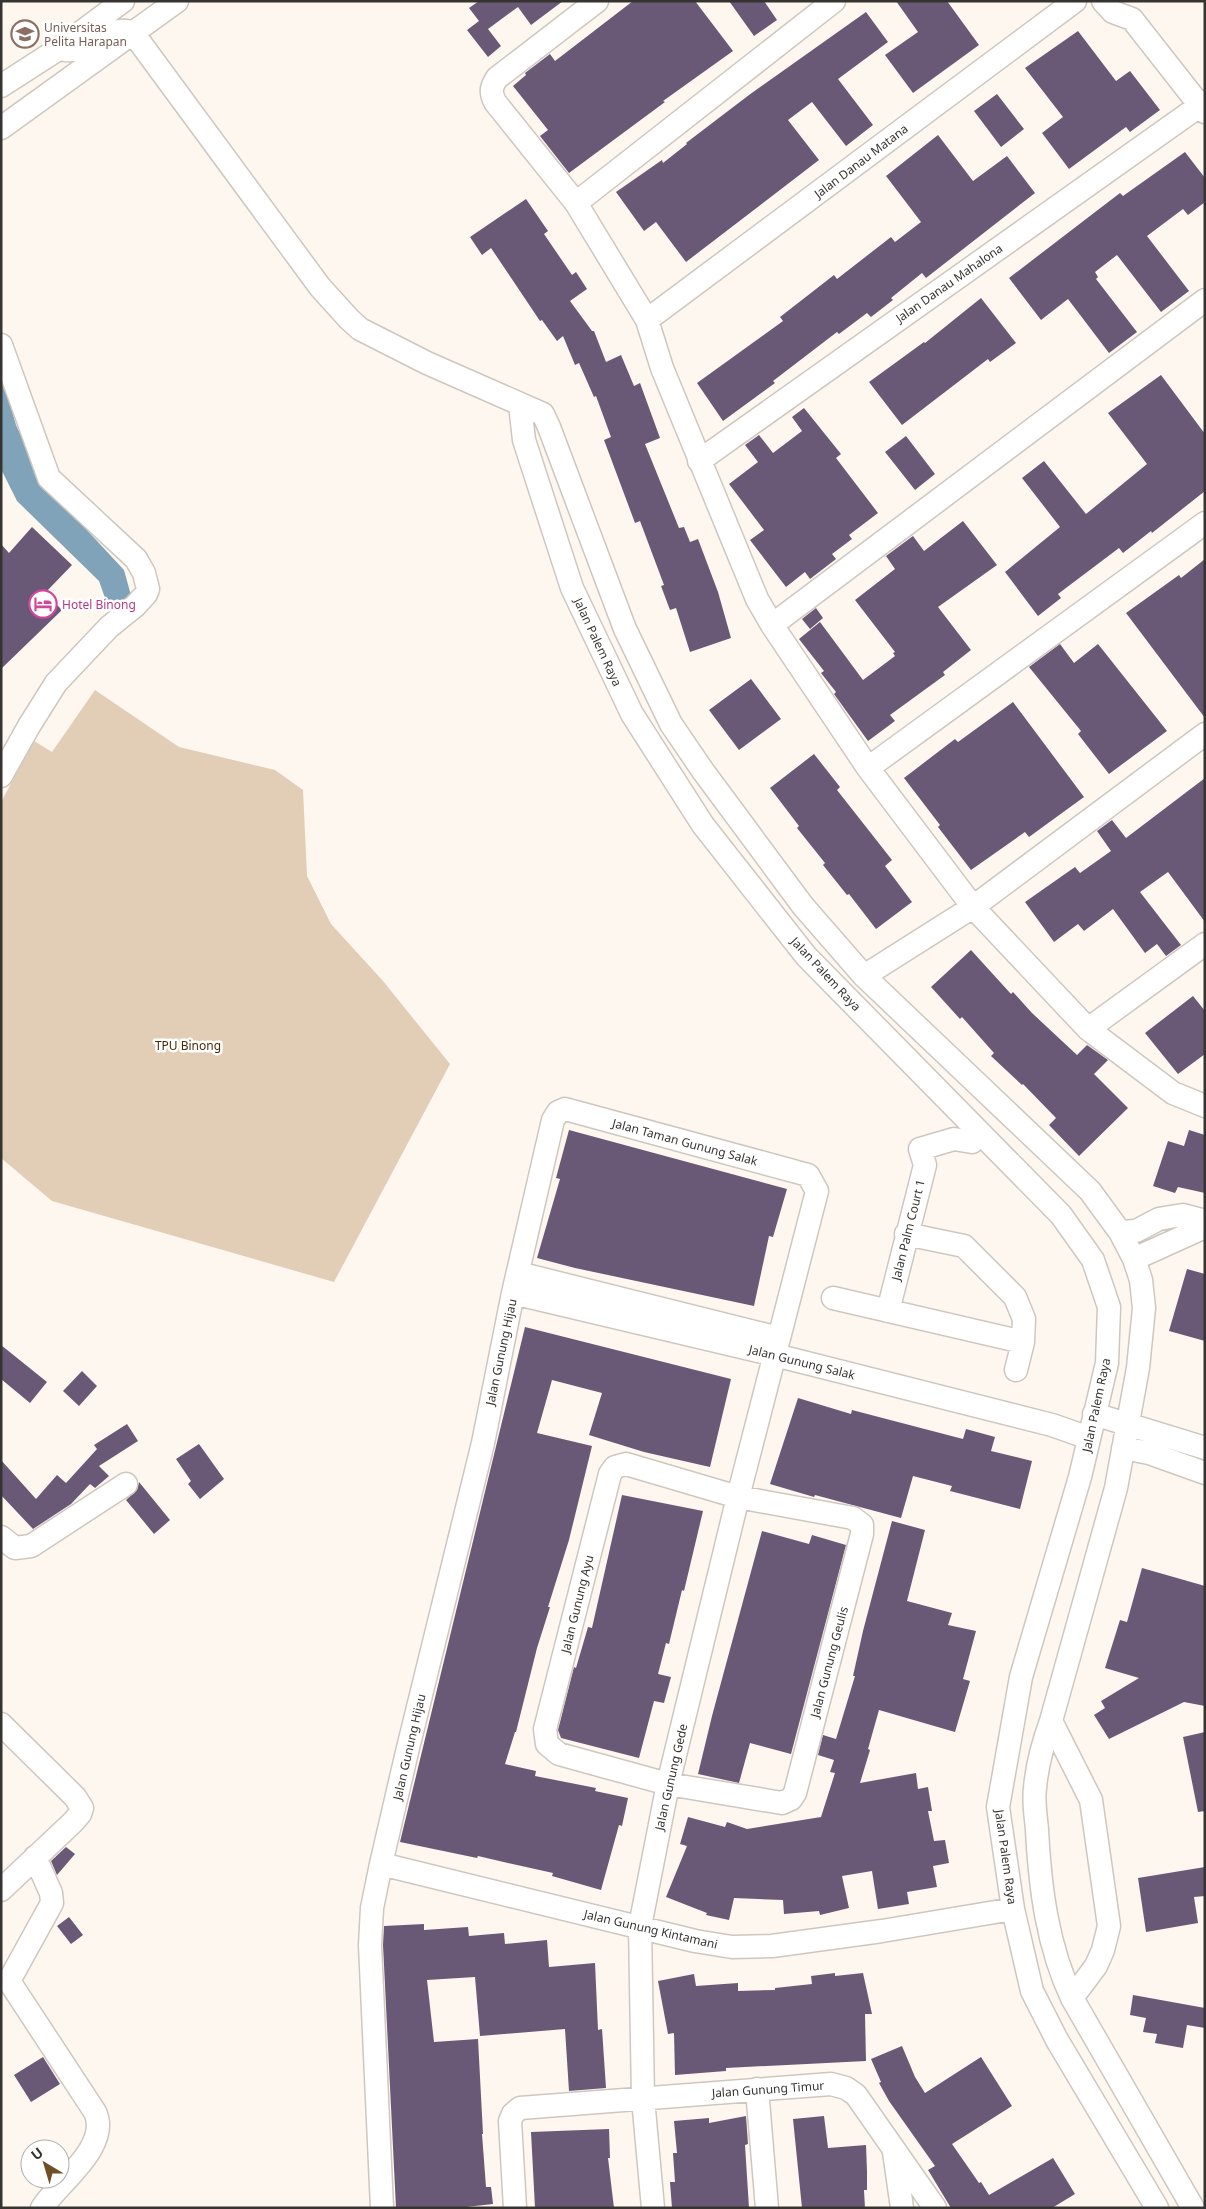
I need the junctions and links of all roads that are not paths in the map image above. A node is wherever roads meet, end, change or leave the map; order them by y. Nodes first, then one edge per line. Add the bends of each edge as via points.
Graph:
1 (124, 1) edge
2 (177, 1) edge
3 (597, 1) edge
4 (834, 1) edge
5 (1075, 1) edge
6 (1103, 1) edge
7 (1131, 10) edge
8 (133, 33) junction
9 (60, 48) junction
10 (1, 86) edge
11 (1203, 106) edge
12 (1, 128) edge
13 (576, 203) junction
14 (1205, 300) edge
15 (647, 320) junction
16 (1, 345) edge
17 (520, 405) junction
18 (699, 461) junction
19 (1205, 523) edge
20 (772, 625) junction
21 (1205, 734) edge
22 (868, 768) junction
23 (1, 776) edge
24 (973, 907) junction
25 (1205, 944) edge
26 (864, 976) junction
27 (1088, 1029) junction
28 (1205, 1106) edge
29 (1005, 1110) junction
30 (977, 1138) junction
31 (1205, 1221) edge
32 (1205, 1227) edge
33 (1120, 1232) junction
34 (906, 1234) junction
35 (1134, 1259) junction
36 (516, 1283) junction
37 (833, 1298) dead end
38 (888, 1311) junction
39 (1022, 1342) junction
40 (777, 1347) junction
41 (1016, 1370) dead end
42 (1094, 1414) junction
43 (1128, 1423) junction
44 (1087, 1446) junction
45 (1205, 1448) edge
46 (1122, 1458) junction
47 (1205, 1473) edge
48 (126, 1484) dead end
49 (738, 1497) junction
50 (1, 1537) edge
51 (1051, 1721) junction
52 (1, 1724) edge
53 (668, 1784) junction
54 (35, 1857) junction
55 (381, 1864) junction
56 (1, 1890) edge
57 (1014, 1909) junction
58 (640, 1926) junction
59 (5, 1981) edge
60 (1072, 1998) junction
61 (757, 2089) junction
62 (643, 2099) junction
63 (893, 2148) junction
64 (42, 2208) edge
65 (382, 2208) edge
66 (515, 2208) edge
67 (653, 2208) edge
68 (767, 2208) edge
69 (902, 2208) edge
70 (935, 2208) edge
71 (1157, 2208) edge
72 (1193, 2208) edge

1 - 9 street
2 - 8 street
3 - 13 street via 507,69 491,87 495,102
4 - 13 street
5 - 15 street, Jalan Danau Matana
6 - 7 street via 1113,12
7 - 11 street
8 - 9 street via 113,32 75,49
8 - 12 street
8 - 17 street via 320,287 348,319 360,329 427,363
9 - 10 street
11 - 18 street, Jalan Danau Mahalona
13 - 15 street
14 - 20 street
15 - 18 street via 662,368
16 - 23 street via 48,478 136,559 148,589 142,599 109,626 56,683
17 - 26 street via 543,414 625,629 671,724 803,906
17 - 30 street, Jalan Palem Raya via 524,440 572,588 637,722 703,825 806,956
18 - 20 street via 757,599
19 - 22 street
20 - 22 street
21 - 24 street
22 - 24 street
24 - 26 street
24 - 27 street
25 - 27 street
26 - 29 street
27 - 28 street via 1173,1093
29 - 30 street
29 - 33 street via 1090,1191
30 - 34 street, Jalan Palm Court 1 via 964,1152 922,1157
30 - 42 street, Jalan Palem Raya via 1061,1215 1093,1260 1108,1308 1107,1363
31 - 33 street via 1183,1215 1164,1218 1136,1231
32 - 35 street
33 - 35 street
34 - 38 street, Jalan Palm Court 1
34 - 39 street via 964,1246 1015,1297 1024,1319
35 - 43 street via 1141,1280 1144,1308
36 - 40 street, Jalan Gunung Salak
36 - 40 street, Jalan Taman Gunung Salak via 553,1120 558,1112 565,1109 813,1180 817,1197
36 - 55 street, Jalan Gunung Hijau via 483,1443
37 - 38 street
38 - 39 street
39 - 41 street
40 - 44 street, Jalan Gunung Salak via 1052,1425
40 - 49 street, Jalan Gunung Gede
42 - 43 street
42 - 44 street, Jalan Palem Raya
43 - 45 street
43 - 46 street
44 - 46 street, Jalan Gunung Salak
44 - 57 street, Jalan Palem Raya via 1021,1677 998,1807
46 - 47 street, Jalan Gunung Salak via 1149,1454
46 - 51 street
48 - 50 street via 31,1546 15,1548
49 - 53 street, Jalan Gunung Gede
49 - 53 street, Jalan Gunung Geulis via 853,1518 862,1525 862,1534 795,1793 782,1804
49 - 53 street, Jalan Gunung Ayu via 626,1464 615,1466 610,1474 545,1729 547,1744 559,1754
51 - 60 street via 1043,1741 1034,1790 1039,1866 1045,1915 1061,1975
51 - 60 street via 1092,1800 1109,1926 1104,1950 1096,1966
52 - 54 street via 75,1797 82,1808 72,1823
53 - 58 street, Jalan Gunung Gede
54 - 56 street
54 - 59 street via 51,1893 52,1903
55 - 58 street, Jalan Gunung Kintamani
55 - 65 street, Jalan Gunung Hijau via 372,1908 370,1945
57 - 58 street, Jalan Gunung Kintamani via 772,1946 732,1947
57 - 71 street, Jalan Palem Raya via 1032,1991 1057,2040
58 - 62 street, Jalan Gunung Gede
59 - 64 street via 92,2107 98,2123 94,2144 87,2157
60 - 72 street
61 - 62 street, Jalan Gunung Timur
61 - 63 street, Jalan Gunung Timur via 832,2084 846,2088 856,2095
61 - 68 street
62 - 66 street, Jalan Gunung Timur via 520,2108 512,2114
62 - 67 street, Jalan Gunung Gede
63 - 69 street, Jalan Gunung Timur
63 - 70 street, Jalan Gunung Timur

